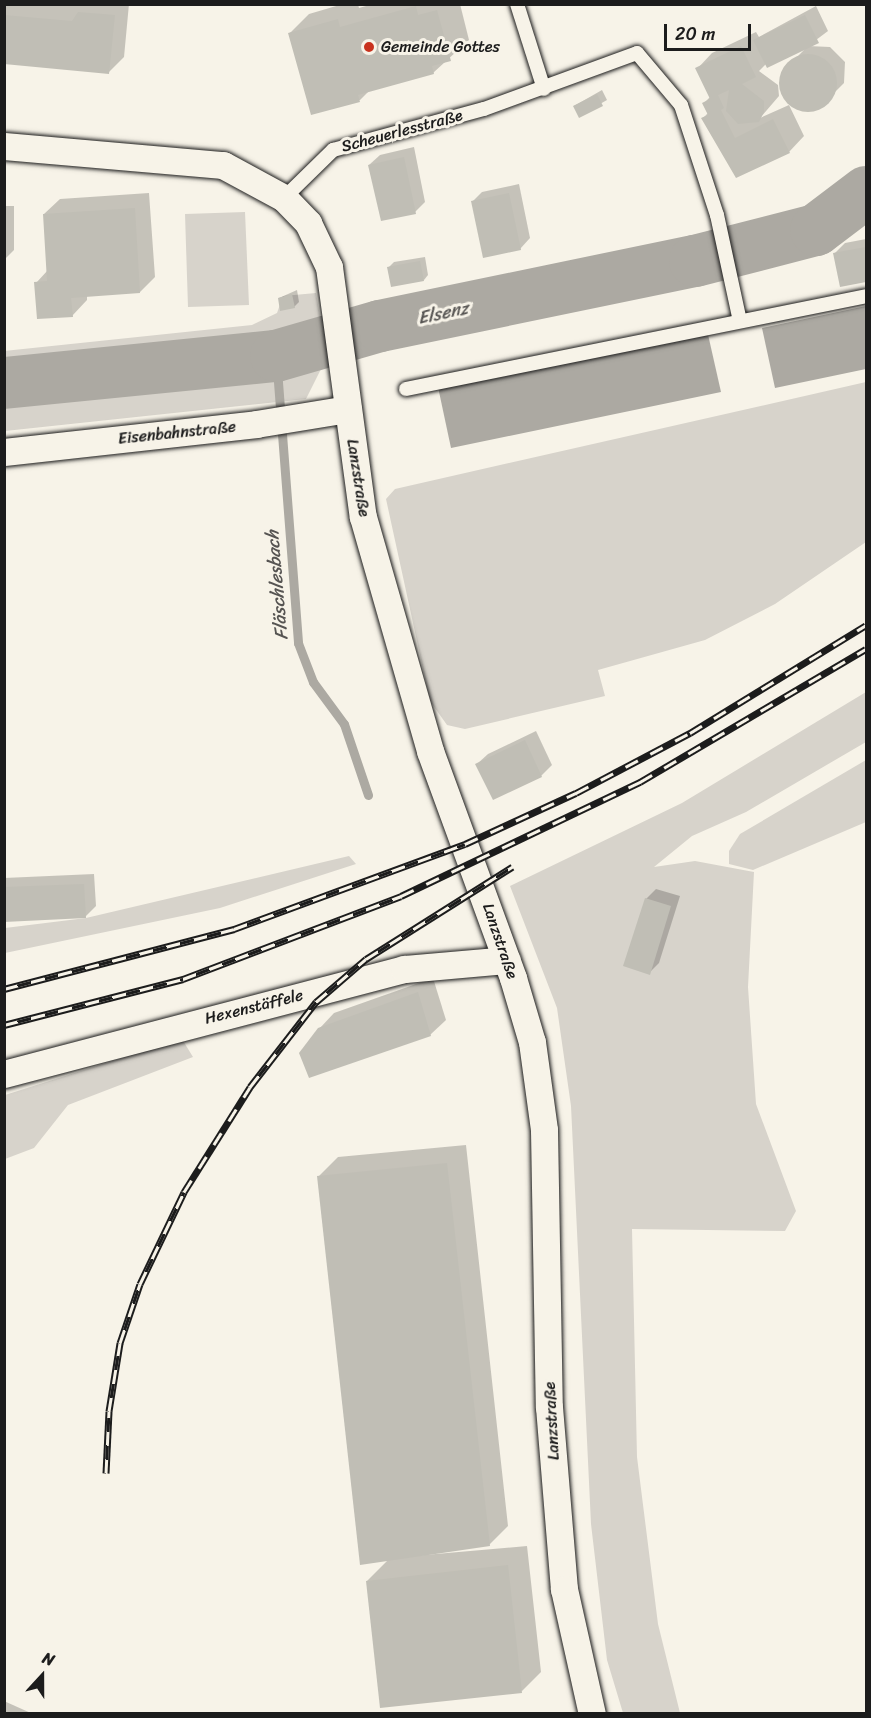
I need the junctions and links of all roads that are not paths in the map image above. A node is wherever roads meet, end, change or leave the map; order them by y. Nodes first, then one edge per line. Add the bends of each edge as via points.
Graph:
1 (517, 4) edge
2 (544, 90) junction
3 (4, 146) edge
4 (284, 198) junction
5 (867, 296) edge
6 (740, 321) junction
7 (406, 389) dead end
8 (348, 409) junction
9 (4, 452) edge
10 (507, 960) junction
11 (4, 1074) edge
12 (592, 1713) edge

1 - 2 lane
2 - 4 lane, Scheuerlesstraße via 333,150
2 - 6 lane, Scheuerlesstraße via 637,53 681,105 721,232
3 - 4 street via 223,165
4 - 8 street, Lanzstraße via 308,223 329,267
5 - 6 lane
6 - 7 lane
8 - 9 street, Eisenbahnstraße via 256,424
8 - 10 street, Lanzstraße via 363,517 430,751
10 - 11 street, Hexenstäffele via 404,969
10 - 12 street, Lanzstraße via 540,1083 549,1407 564,1589

